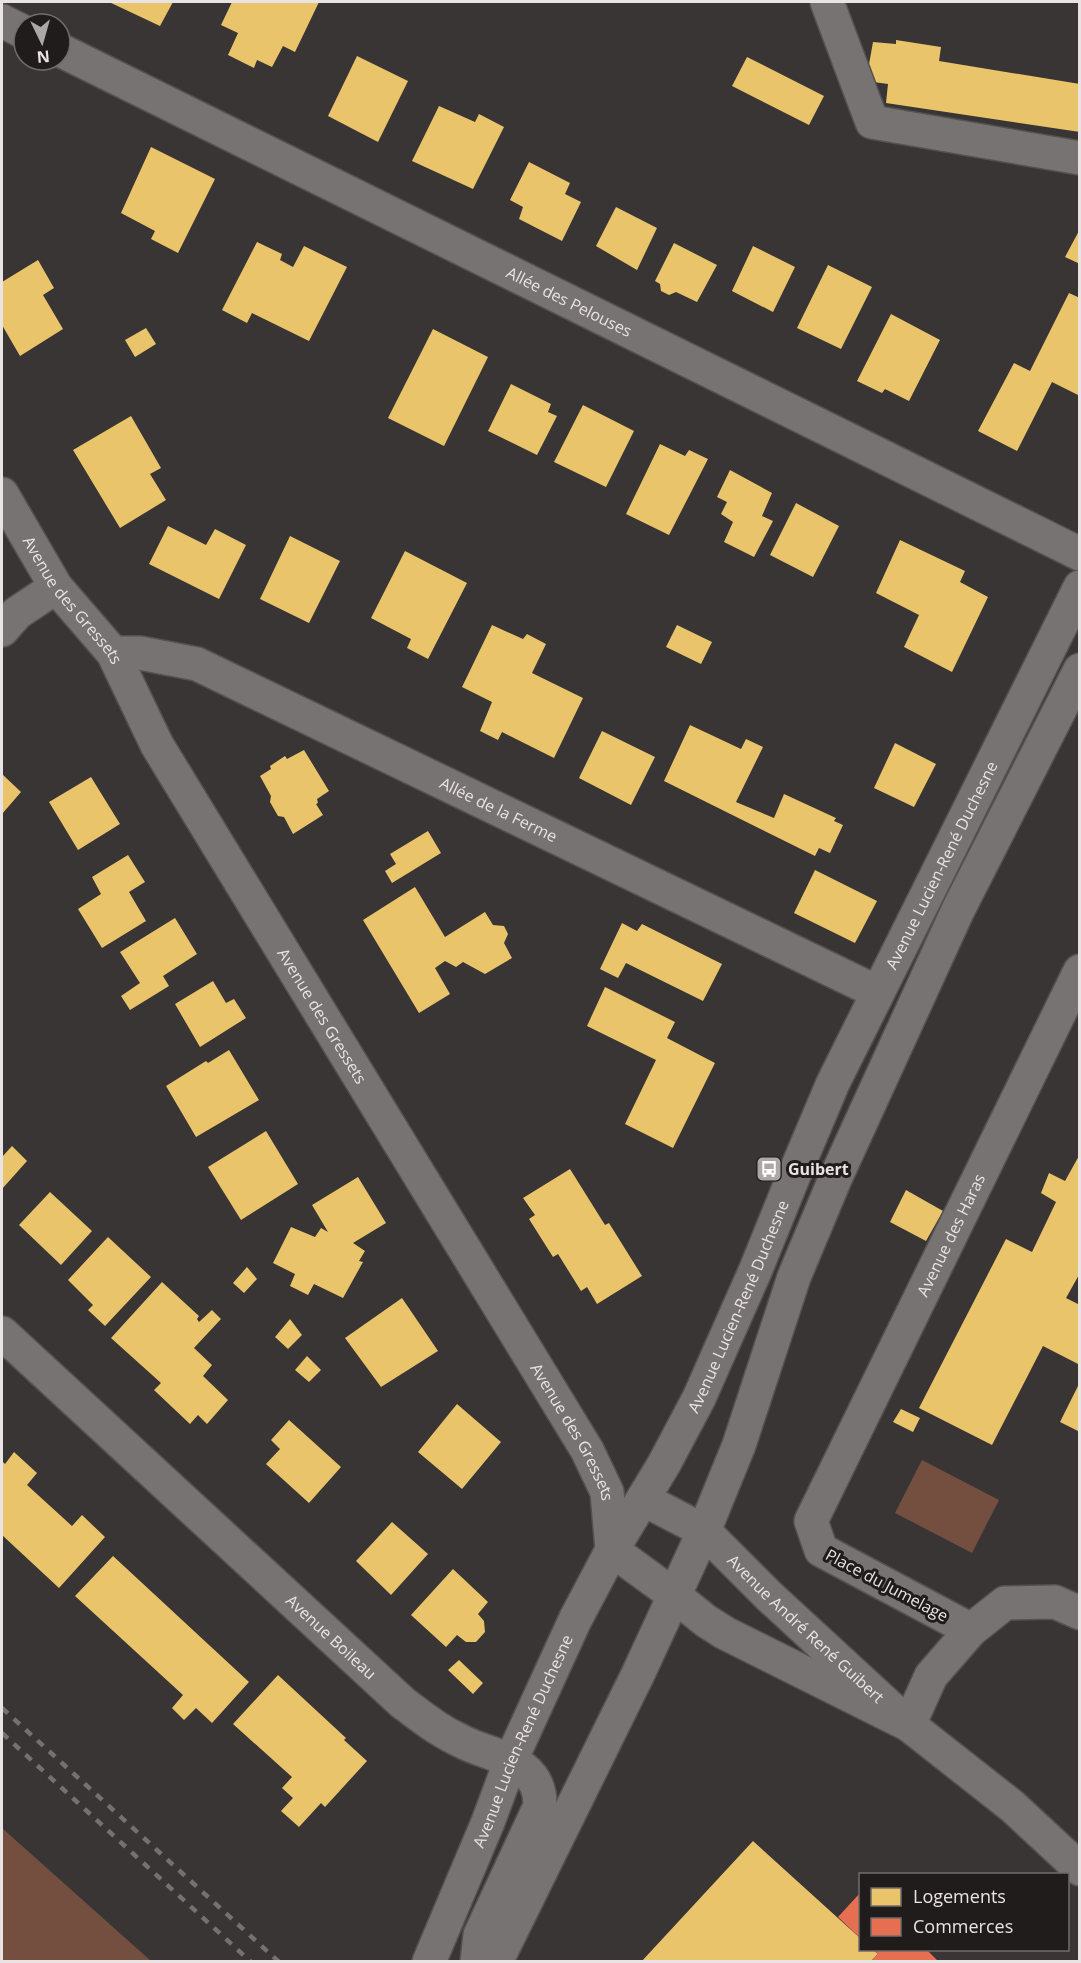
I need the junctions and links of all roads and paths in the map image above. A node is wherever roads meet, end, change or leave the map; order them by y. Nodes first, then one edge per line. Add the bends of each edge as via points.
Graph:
1 (827, 2) edge
2 (72, 56) edge
3 (1080, 158) edge
4 (2, 494) edge
5 (1080, 554) edge
6 (56, 587) junction
7 (1080, 587) edge
8 (2, 630) edge
9 (113, 652) junction
10 (1080, 670) edge
11 (1080, 972) edge
12 (877, 992) junction
13 (2, 1333) edge
14 (822, 1498) joint
15 (643, 1499) junction
16 (704, 1531) junction
17 (612, 1551) junction
18 (675, 1596) junction
19 (1080, 1612) edge
20 (972, 1630) junction
21 (909, 1725) junction
22 (511, 1760) junction
23 (1080, 1869) edge
24 (429, 1962) edge
25 (477, 1962) edge
26 (496, 1962) edge

1 - 3 street via 872,122
2 - 5 street, Allée des Pelouses
4 - 6 street, Avenue des Gressets
6 - 8 street via 17,613
6 - 9 street, Avenue des Gressets
7 - 12 street, Avenue Lucien-René Duchesne
9 - 12 street, Allée de la Ferme via 197,664
9 - 17 street, Avenue des Gressets via 157,745 592,1458 607,1492
10 - 16 street via 958,910 835,1179 794,1277 739,1445
11 - 14 street, Avenue des Haras
12 - 15 street, Avenue Lucien-René Duchesne via 833,1083 699,1398
13 - 22 street, Avenue Boileau via 403,1702 465,1744
14 - 20 street, Place du Jumelage via 811,1521 820,1550
15 - 16 street, Avenue André René Guibert
15 - 17 street, Avenue Lucien-René Duchesne
16 - 18 street
16 - 21 street, Avenue André René Guibert
17 - 18 street, Avenue André René Guibert
17 - 22 street, Avenue Lucien-René Duchesne via 575,1620
18 - 21 street, Avenue André René Guibert via 724,1633
18 - 26 street
19 - 20 street via 1055,1602 1005,1603
20 - 21 street via 931,1676
21 - 23 street, Avenue André René Guibert via 1012,1806
22 - 24 street, Avenue Lucien-René Duchesne
22 - 25 street, Avenue Boileau via 533,1777 540,1793 540,1806 480,1935

